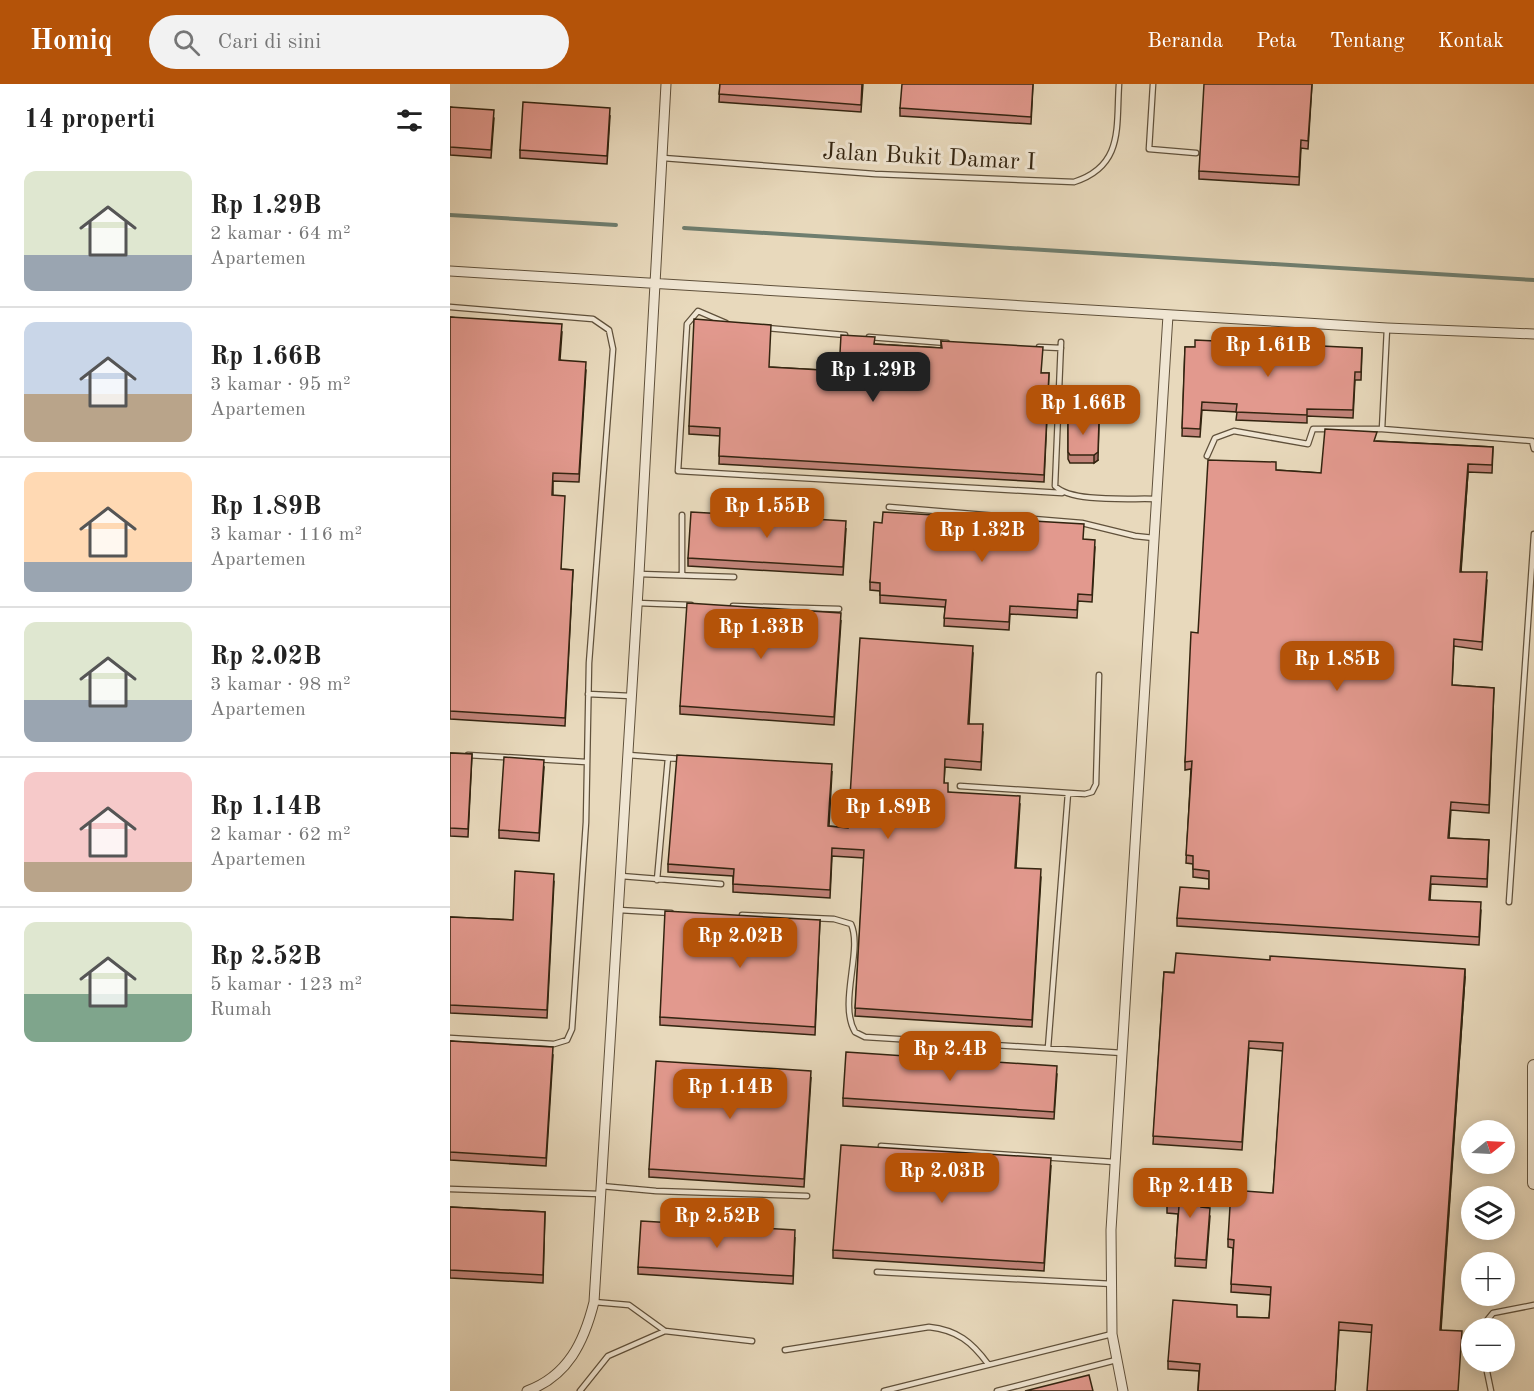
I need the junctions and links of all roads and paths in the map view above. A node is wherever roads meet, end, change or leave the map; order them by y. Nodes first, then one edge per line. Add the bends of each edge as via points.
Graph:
1 (666, 84) edge
2 (1119, 84) edge
3 (1153, 84) edge
4 (1197, 153) dead end
5 (663, 158) junction
6 (450, 271) edge
7 (655, 285) junction
8 (450, 307) edge
9 (1168, 315) junction
10 (728, 324) edge
11 (762, 327) edge
12 (1387, 328) junction
13 (1534, 334) edge
14 (855, 336) edge
15 (866, 337) edge
16 (1061, 342) dead end
17 (958, 343) edge
18 (1026, 347) edge
19 (1061, 348) junction
20 (1057, 416) junction
21 (1118, 417) dead end
22 (1382, 429) junction
23 (1534, 449) edge
24 (1207, 456) dead end
25 (1062, 493) junction
26 (1155, 499) junction
27 (889, 507) dead end
28 (682, 515) dead end
29 (1534, 534) edge
30 (1154, 538) junction
31 (639, 574) junction
32 (682, 575) junction
33 (735, 577) dead end
34 (637, 603) junction
35 (696, 605) edge
36 (720, 605) edge
37 (839, 609) dead end
38 (1099, 675) dead end
39 (588, 694) junction
40 (631, 696) junction
41 (461, 754) edge
42 (628, 755) junction
43 (668, 758) junction
44 (690, 759) edge
45 (586, 762) junction
46 (960, 786) dead end
47 (1068, 793) junction
48 (621, 876) junction
49 (657, 880) junction
50 (721, 884) dead end
51 (1509, 902) dead end
52 (619, 910) junction
53 (678, 913) edge
54 (738, 915) edge
55 (450, 1038) edge
56 (1048, 1048) junction
57 (1123, 1053) junction
58 (1534, 1066) edge
59 (881, 1146) edge
60 (1114, 1161) junction
61 (1534, 1183) edge
62 (450, 1189) edge
63 (601, 1190) junction
64 (807, 1196) dead end
65 (877, 1272) dead end
66 (1113, 1284) junction
67 (594, 1302) junction
68 (1534, 1305) edge
69 (1488, 1318) edge
70 (665, 1331) junction
71 (1112, 1334) junction
72 (752, 1341) dead end
73 (785, 1350) dead end
74 (1116, 1360) junction
75 (988, 1364) junction
76 (1487, 1372) edge
77 (527, 1391) edge
78 (580, 1391) edge
79 (884, 1391) edge
80 (997, 1391) edge
81 (1123, 1391) edge
82 (1491, 1391) edge

1 - 5 street
2 - 5 lane, Jalan Bukit Damar I via 1116,146 1104,165 1074,182 875,174
3 - 4 lane via 1149,149
5 - 7 street
6 - 7 street
7 - 9 street
7 - 31 street
8 - 39 lane via 593,319 609,330 613,349
9 - 12 street
9 - 26 street
10 - 25 lane via 698,311 687,324 678,471
11 - 14 lane
12 - 13 street
12 - 22 lane
15 - 17 lane
16 - 19 lane
18 - 19 lane
19 - 20 lane
20 - 21 lane
20 - 25 lane via 1055,486
22 - 23 lane via 1532,441
22 - 24 lane via 1313,429 1308,444 1234,431 1215,438
25 - 26 lane
26 - 30 street
27 - 30 lane via 1082,523
28 - 32 lane
29 - 51 lane
30 - 57 street
31 - 32 lane
31 - 34 street
32 - 33 lane
34 - 35 lane
34 - 40 street
36 - 37 lane
38 - 47 lane via 1096,784 1092,792
39 - 40 lane
39 - 45 lane
40 - 42 street
41 - 45 lane
42 - 43 lane
42 - 48 street
43 - 44 lane
43 - 49 lane
45 - 55 lane via 585,845 572,1029 567,1040 555,1044
46 - 47 lane
47 - 56 lane
48 - 49 lane
48 - 52 street
49 - 50 lane
52 - 53 lane
52 - 63 street
54 - 56 lane via 834,919 850,924 854,937 849,1015 855,1032 865,1036
56 - 57 lane
57 - 60 street
58 - 61 street
59 - 60 lane
60 - 66 street
62 - 63 lane
63 - 64 lane
63 - 67 street
65 - 66 lane
66 - 71 street
67 - 70 lane via 629,1305
67 - 77 street via 585,1334 569,1363 550,1380
68 - 69 lane via 1493,1312
70 - 72 lane
70 - 78 lane via 608,1356
71 - 74 street
71 - 75 lane
73 - 75 lane via 938,1328 964,1337
74 - 80 lane
74 - 81 street
75 - 79 lane
76 - 82 lane

